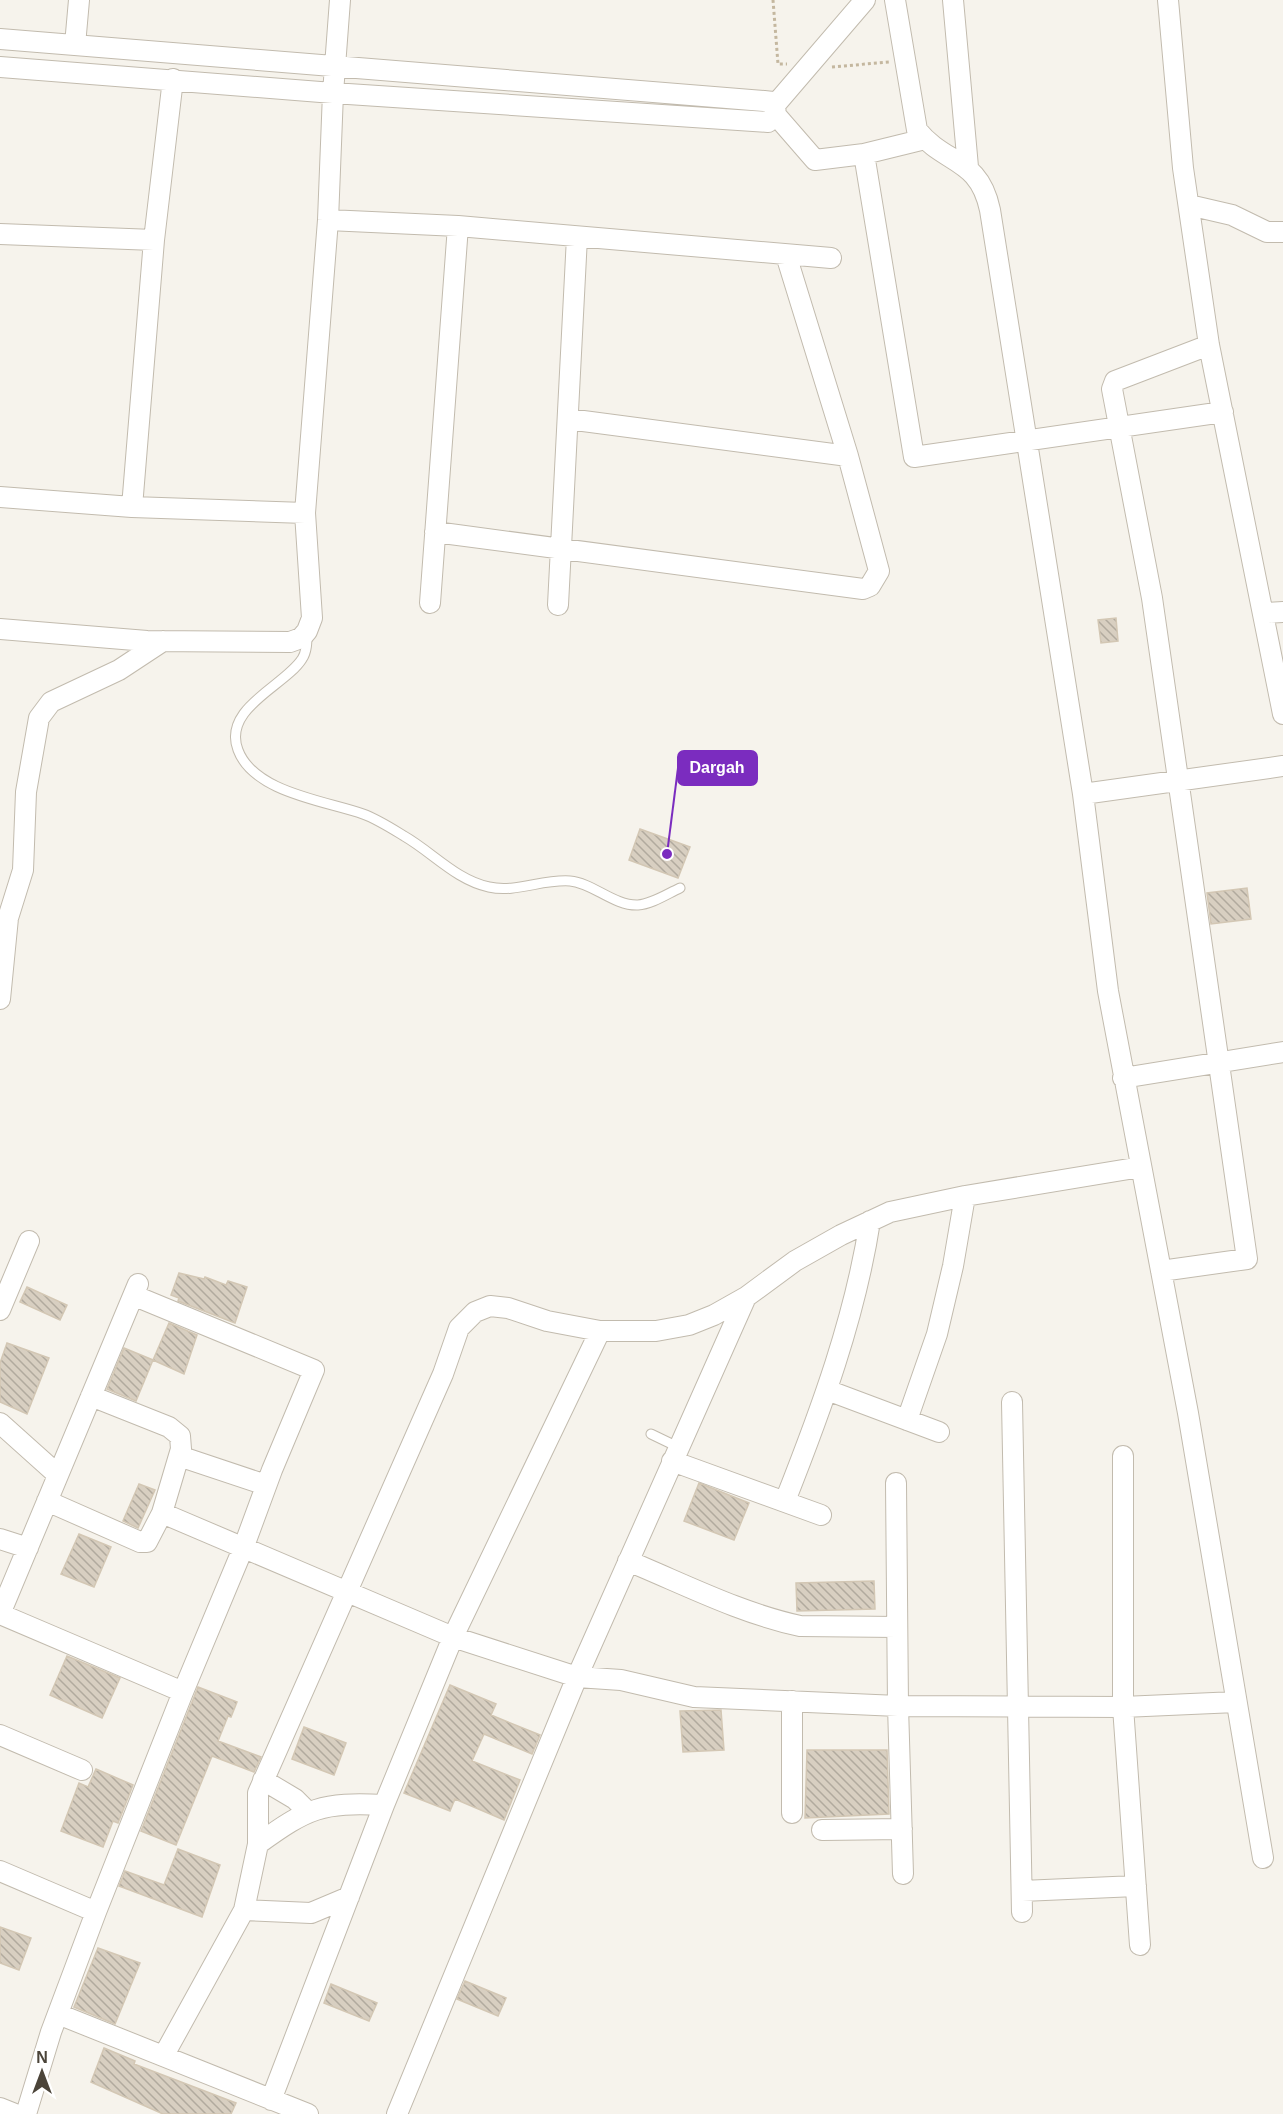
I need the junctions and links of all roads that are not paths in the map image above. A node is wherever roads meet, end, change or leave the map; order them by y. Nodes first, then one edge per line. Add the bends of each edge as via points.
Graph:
1 (79, 0) edge
2 (340, 0) edge
3 (865, 0) edge
4 (895, 0) edge
5 (953, 0) edge
6 (1168, 0) edge
7 (0, 39) edge
8 (75, 45) junction
9 (334, 64) junction
10 (0, 67) edge
11 (173, 79) junction
12 (333, 93) junction
13 (775, 109) junction
14 (925, 139) junction
15 (864, 154) junction
16 (968, 167) junction
17 (1189, 205) junction
18 (328, 220) junction
19 (458, 226) junction
20 (1283, 232) edge
21 (0, 234) edge
22 (577, 237) junction
23 (154, 240) junction
24 (786, 255) junction
25 (831, 258) dead end
26 (1209, 345) junction
27 (1223, 412) junction
28 (568, 419) junction
29 (1121, 429) junction
30 (1026, 441) junction
31 (848, 456) junction
32 (0, 497) edge
33 (132, 507) junction
34 (305, 513) junction
35 (435, 532) junction
36 (562, 549) junction
37 (429, 603) dead end
38 (558, 605) dead end
39 (1274, 612) edge
40 (0, 629) edge
41 (307, 631) junction
42 (163, 640) junction
43 (1283, 714) edge
44 (1283, 766) edge
45 (1179, 781) junction
46 (1083, 794) junction
47 (680, 888) dead end
48 (0, 999) edge
49 (1283, 1052) edge
50 (1221, 1063) junction
51 (1123, 1078) junction
52 (1141, 1167) junction
53 (965, 1196) junction
54 (870, 1221) junction
55 (29, 1241) dead end
56 (1161, 1270) junction
57 (746, 1297) junction
58 (0, 1310) edge
59 (600, 1331) junction
60 (827, 1390) junction
61 (91, 1396) junction
62 (1012, 1402) dead end
63 (907, 1420) junction
64 (0, 1423) edge
65 (939, 1432) dead end
66 (651, 1434) dead end
67 (675, 1454) junction
68 (179, 1456) junction
69 (1123, 1456) dead end
70 (58, 1475) junction
71 (896, 1483) dead end
72 (266, 1485) junction
73 (47, 1501) junction
74 (785, 1501) junction
75 (162, 1513) junction
76 (821, 1515) dead end
77 (0, 1539) edge
78 (244, 1546) junction
79 (28, 1548) junction
80 (628, 1561) junction
81 (346, 1592) junction
82 (0, 1614) edge
83 (897, 1627) junction
84 (453, 1637) junction
85 (577, 1677) junction
86 (183, 1692) junction
87 (792, 1701) junction
88 (1236, 1702) junction
89 (898, 1706) junction
90 (1020, 1706) junction
91 (1123, 1707) junction
92 (0, 1735) edge
93 (82, 1770) dead end
94 (263, 1780) junction
95 (384, 1805) junction
96 (308, 1812) junction
97 (792, 1814) dead end
98 (902, 1829) junction
99 (822, 1830) dead end
100 (258, 1845) junction
101 (1263, 1858) dead end
102 (903, 1874) dead end
103 (1, 1875) edge
104 (1136, 1886) junction
105 (1022, 1891) junction
106 (349, 1897) junction
107 (244, 1910) junction
108 (1022, 1911) dead end
109 (96, 1912) junction
110 (1140, 1946) dead end
111 (58, 2014) junction
112 (164, 2055) junction
113 (272, 2100) junction
114 (0, 2108) edge
115 (15, 2114) edge
116 (26, 2114) edge
117 (308, 2114) edge
118 (397, 2114) edge

1 - 8 street
2 - 9 street
3 - 13 street
4 - 14 street via 917,130
5 - 16 street
6 - 17 street
7 - 8 street
8 - 9 street
9 - 12 street
9 - 13 street via 764,100
10 - 11 street
11 - 12 street
11 - 23 street
12 - 13 street via 768,122
12 - 18 street
13 - 15 street via 815,160
14 - 15 street
14 - 16 street
15 - 30 street via 914,457
16 - 30 street via 987,195
17 - 20 street via 1232,215 1267,232
17 - 26 street
18 - 19 street
18 - 34 street
19 - 22 street
19 - 35 street
21 - 23 street
22 - 24 street
22 - 28 street
23 - 33 street
24 - 25 street
24 - 31 street
26 - 27 street
26 - 29 street via 1115,381 1112,389
27 - 29 street
27 - 39 street
28 - 31 street
28 - 36 street
29 - 30 street
29 - 45 street via 1152,598
30 - 46 street
31 - 36 street via 879,571 864,589
32 - 33 street
33 - 34 street
34 - 41 street via 312,618
35 - 36 street
35 - 37 street
36 - 38 street
39 - 43 street
40 - 42 street
41 - 42 street via 290,642
41 - 47 lane via 302,660 261,695 238,722 237,750 269,783 295,796 366,815 471,881 488,887 504,889 569,881 630,905 640,905
42 - 48 street via 119,670 51,702 39,718 26,792 23,870 10,904
44 - 45 street
45 - 46 street
45 - 50 street
46 - 51 street
49 - 50 street
50 - 51 street
50 - 56 street via 1247,1259
51 - 52 street
52 - 53 street
52 - 56 street
53 - 54 street via 890,1212
53 - 63 street via 936,1334
54 - 57 street via 795,1261
54 - 60 street via 862,1272
55 - 58 street
56 - 88 street
57 - 59 street via 689,1325 656,1331
57 - 67 street
59 - 81 street via 490,1306 475,1312 459,1328 443,1374
59 - 84 street
60 - 63 street
60 - 74 street
61 - 68 street via 170,1427 180,1436
61 - 70 street
61 - 72 street via 136,1289 314,1370
62 - 90 street
63 - 65 street
64 - 70 street
66 - 67 lane
67 - 74 street
67 - 80 street
68 - 72 street
68 - 75 street
69 - 91 street
70 - 73 street
71 - 83 street
72 - 78 street
73 - 75 street via 140,1542 151,1538
73 - 79 street
74 - 76 street
75 - 78 street
77 - 79 street
78 - 81 street
78 - 86 street
79 - 82 street
80 - 83 street via 787,1623
80 - 85 street
81 - 84 street
81 - 94 street
82 - 86 street
83 - 89 street
84 - 85 street
84 - 95 street
85 - 87 street via 621,1680 694,1697
85 - 118 street
86 - 109 street
87 - 89 street
87 - 97 street
88 - 91 street
88 - 101 street
89 - 90 street
89 - 98 street
90 - 91 street
90 - 105 street
91 - 104 street
92 - 93 street
94 - 96 street via 295,1799
94 - 100 street via 258,1793
95 - 96 street via 348,1804
95 - 106 street
96 - 100 street
98 - 99 street
98 - 102 street
100 - 107 street
103 - 109 street
104 - 105 street
104 - 110 street
105 - 108 street
106 - 107 street via 311,1913
106 - 113 street
107 - 112 street
109 - 111 street
111 - 112 street
111 - 116 street
112 - 113 street
113 - 117 street
114 - 115 street

